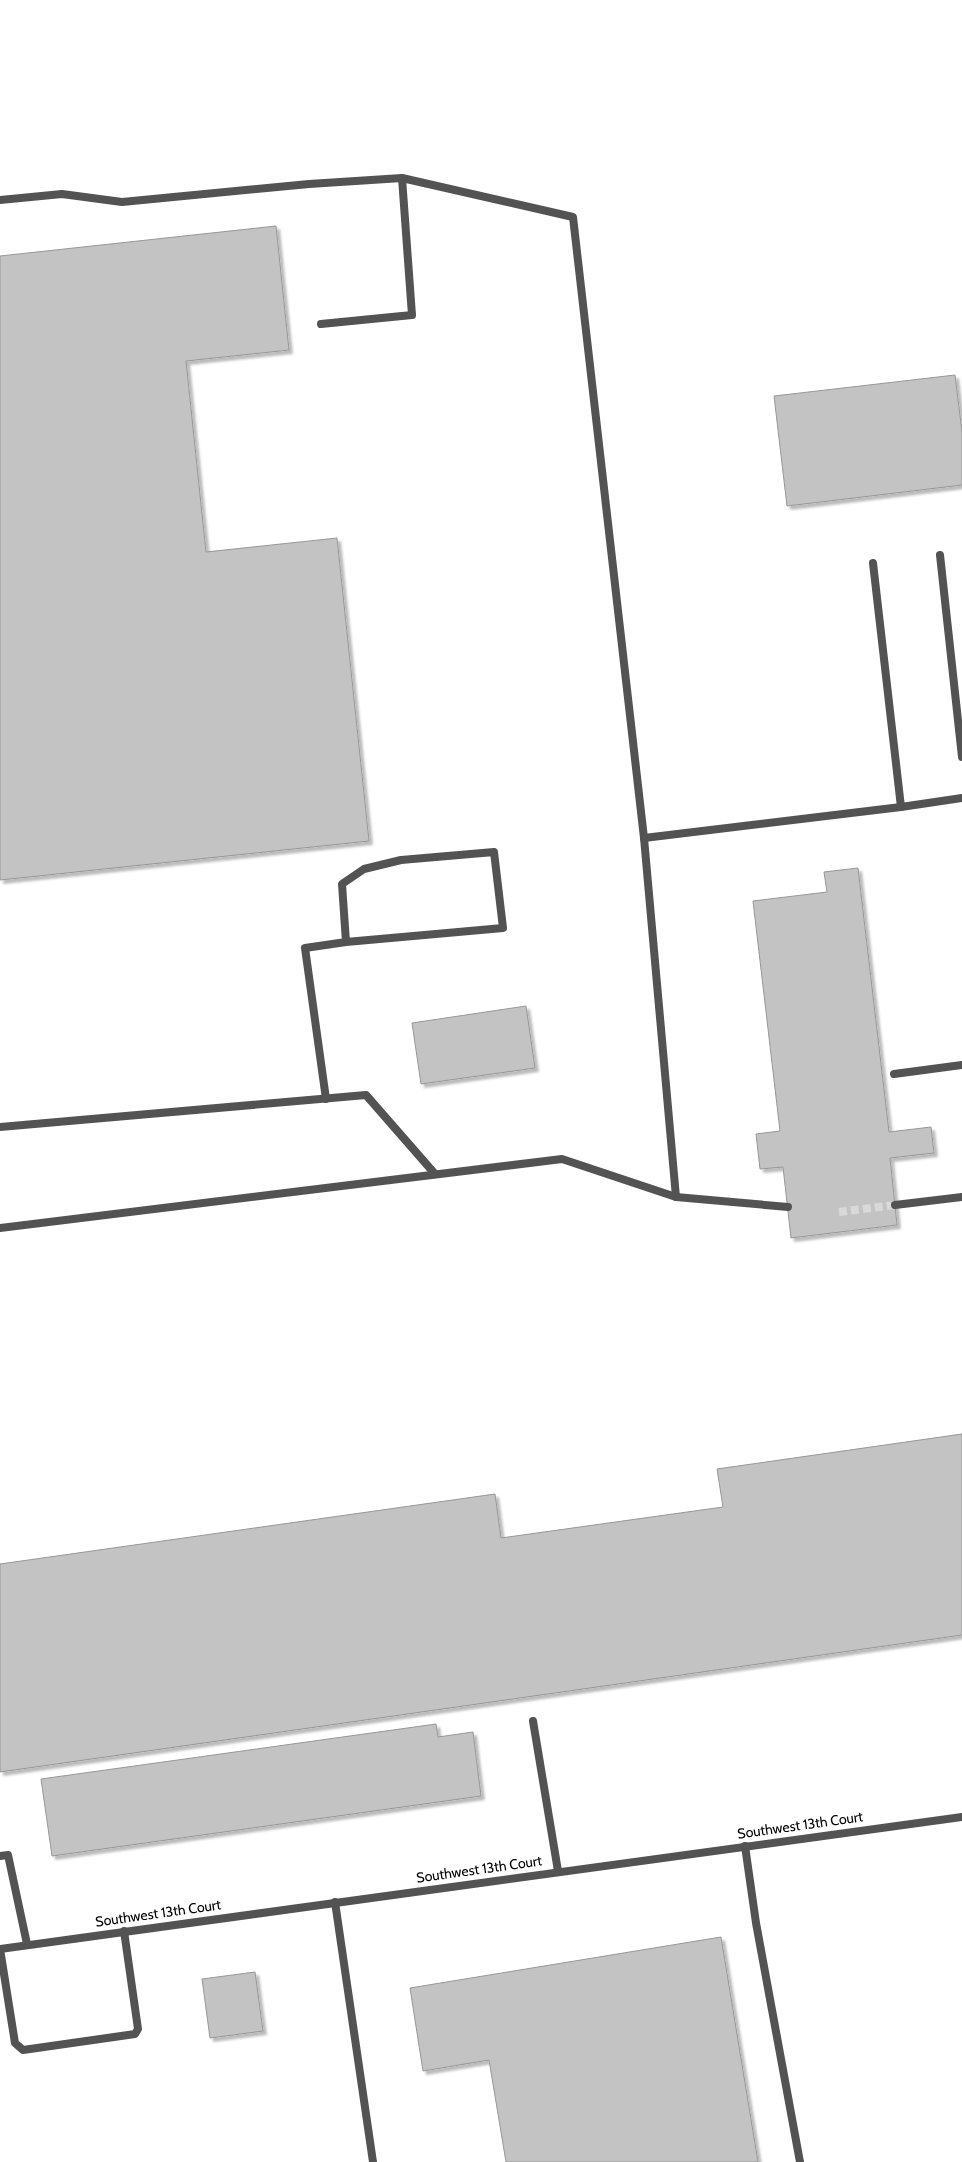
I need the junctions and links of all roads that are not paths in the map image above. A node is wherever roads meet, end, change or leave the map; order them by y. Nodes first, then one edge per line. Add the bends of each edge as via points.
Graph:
1 (402, 178) junction
2 (0, 200) edge
3 (321, 324) dead end
4 (940, 555) dead end
5 (873, 563) dead end
6 (962, 757) edge
7 (962, 798) edge
8 (900, 807) junction
9 (644, 838) junction
10 (346, 942) junction
11 (962, 1065) edge
12 (894, 1074) dead end
13 (326, 1099) junction
14 (0, 1127) edge
15 (435, 1174) junction
16 (676, 1197) junction
17 (962, 1197) edge
18 (895, 1205) tunnel mouth
19 (788, 1207) dead end
20 (0, 1228) edge
21 (533, 1721) dead end
22 (962, 1816) edge
23 (745, 1846) junction
24 (0, 1856) edge
25 (558, 1871) junction
26 (335, 1902) junction
27 (124, 1931) junction
28 (27, 1944) junction
29 (0, 1949) edge
30 (373, 2162) edge
31 (800, 2162) edge

1 - 2 street via 308,184 122,202 62,194
1 - 3 street via 412,315
1 - 9 street via 574,218
4 - 6 street
5 - 8 street
7 - 8 street
8 - 9 street
9 - 16 street
10 - 10 street via 342,884 364,869 401,860 494,852 503,928
10 - 13 street via 305,948
11 - 12 street
13 - 14 street
13 - 15 street via 366,1095
15 - 16 street via 562,1159
15 - 20 street
16 - 19 street
17 - 18 street
21 - 25 street
22 - 23 street, Southwest 13th Court
23 - 25 street, Southwest 13th Court
23 - 31 street via 756,1923
24 - 28 street via 8,1855
25 - 26 street, Southwest 13th Court
26 - 27 street, Southwest 13th Court
26 - 30 street
27 - 28 street, Southwest 13th Court
27 - 29 street via 138,2029 135,2034 23,2050 18,2047 15,2043
28 - 29 street, Southwest 13th Court

